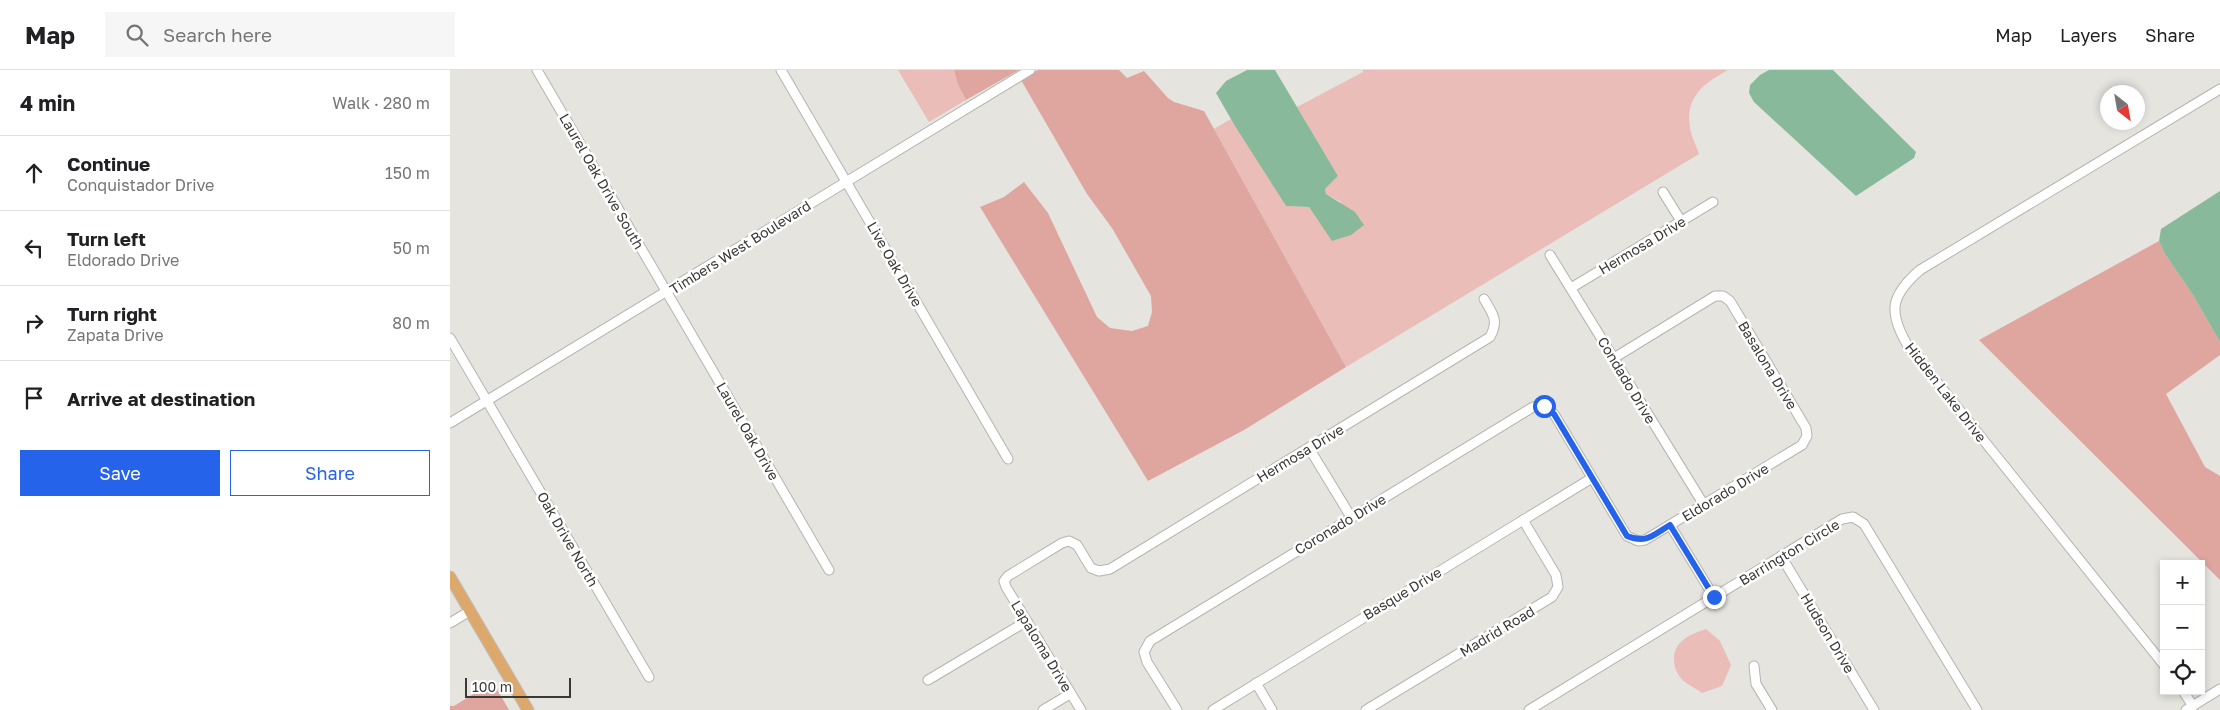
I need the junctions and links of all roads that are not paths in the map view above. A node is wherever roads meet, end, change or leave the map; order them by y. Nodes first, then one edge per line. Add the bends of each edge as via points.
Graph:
1 (537, 70) edge
2 (781, 70) edge
3 (1030, 70) edge
4 (2220, 89) edge
5 (846, 182) junction
6 (1663, 192) dead end
7 (1713, 202) dead end
8 (1681, 221) junction
9 (1550, 255) dead end
10 (1571, 288) junction
11 (667, 293) junction
12 (1484, 299) dead end
13 (450, 338) edge
14 (1614, 358) junction
15 (487, 401) junction
16 (450, 423) edge
17 (1807, 436) joint
18 (1309, 448) junction
19 (1008, 459) dead end
20 (1592, 478) junction
21 (1704, 505) junction
22 (1352, 517) junction
23 (1523, 520) junction
24 (1670, 525) junction
25 (1781, 556) junction
26 (829, 570) dead end
27 (450, 576) edge
28 (1004, 581) joint
29 (1714, 597) junction
30 (470, 611) junction
31 (1027, 621) junction
32 (450, 623) edge
33 (2160, 660) edge
34 (1754, 666) dead end
35 (649, 677) dead end
36 (928, 680) dead end
37 (1256, 683) junction
38 (2220, 689) edge
39 (1070, 694) junction
40 (2184, 695) edge
41 (2189, 708) edge
42 (528, 710) edge
43 (1043, 710) edge
44 (1081, 710) edge
45 (1177, 710) edge
46 (1213, 710) edge
47 (1272, 710) edge
48 (1366, 710) edge
49 (1529, 710) edge
50 (1772, 710) edge
51 (1874, 710) edge
52 (1977, 710) edge

1 - 11 street, Laurel Oak Drive South
2 - 5 street, Live Oak Drive
3 - 5 street, Timbers West Boulevard
4 - 33 street, Hidden Lake Drive via 1920,270 1899,293 1894,310 1897,328 1908,346
5 - 11 street, Timbers West Boulevard
5 - 19 street, Live Oak Drive
6 - 8 street
7 - 8 street, Hermosa Drive
8 - 10 street, Hermosa Drive
9 - 10 street, Condado Drive
10 - 14 street, Condado Drive
11 - 15 street, Timbers West Boulevard
11 - 26 street, Laurel Oak Drive
12 - 18 street, Hermosa Drive via 1496,318 1496,328 1490,337
13 - 15 street, Oak Drive North
14 - 17 street, Basalona Drive via 1715,296 1723,296 1730,301 1806,428
14 - 21 street, Condado Drive
15 - 16 street, Timbers West Boulevard
15 - 35 street, Oak Drive North
17 - 21 street, Eldorado Drive via 1802,445
18 - 22 street
18 - 28 street, Hermosa Drive via 1110,569 1099,571 1090,568 1077,545 1069,540
20 - 22 street, Coronado Drive via 1554,414 1544,406 1533,407
20 - 23 street, Basque Drive
20 - 24 street, Eldorado Drive via 1627,536 1645,540
21 - 24 street, Eldorado Drive
22 - 45 street, Coronado Drive via 1150,641 1144,652 1147,662
23 - 37 street, Basque Drive
23 - 48 street, Madrid Road via 1556,574 1558,587 1552,597
24 - 29 street
25 - 29 street, Barrington Circle
25 - 51 street, Hudson Drive
25 - 52 street, Barrington Circle via 1842,519 1853,517 1864,524
27 - 30 main road
28 - 31 street, Lapaloma Drive
29 - 49 street, Barrington Circle
30 - 32 street
30 - 42 main road
31 - 36 street
31 - 39 street, Lapaloma Drive
34 - 50 street via 1756,684
37 - 46 street, Basque Drive
37 - 47 street
38 - 41 street
39 - 43 street
39 - 44 street, Lapaloma Drive
40 - 41 street

